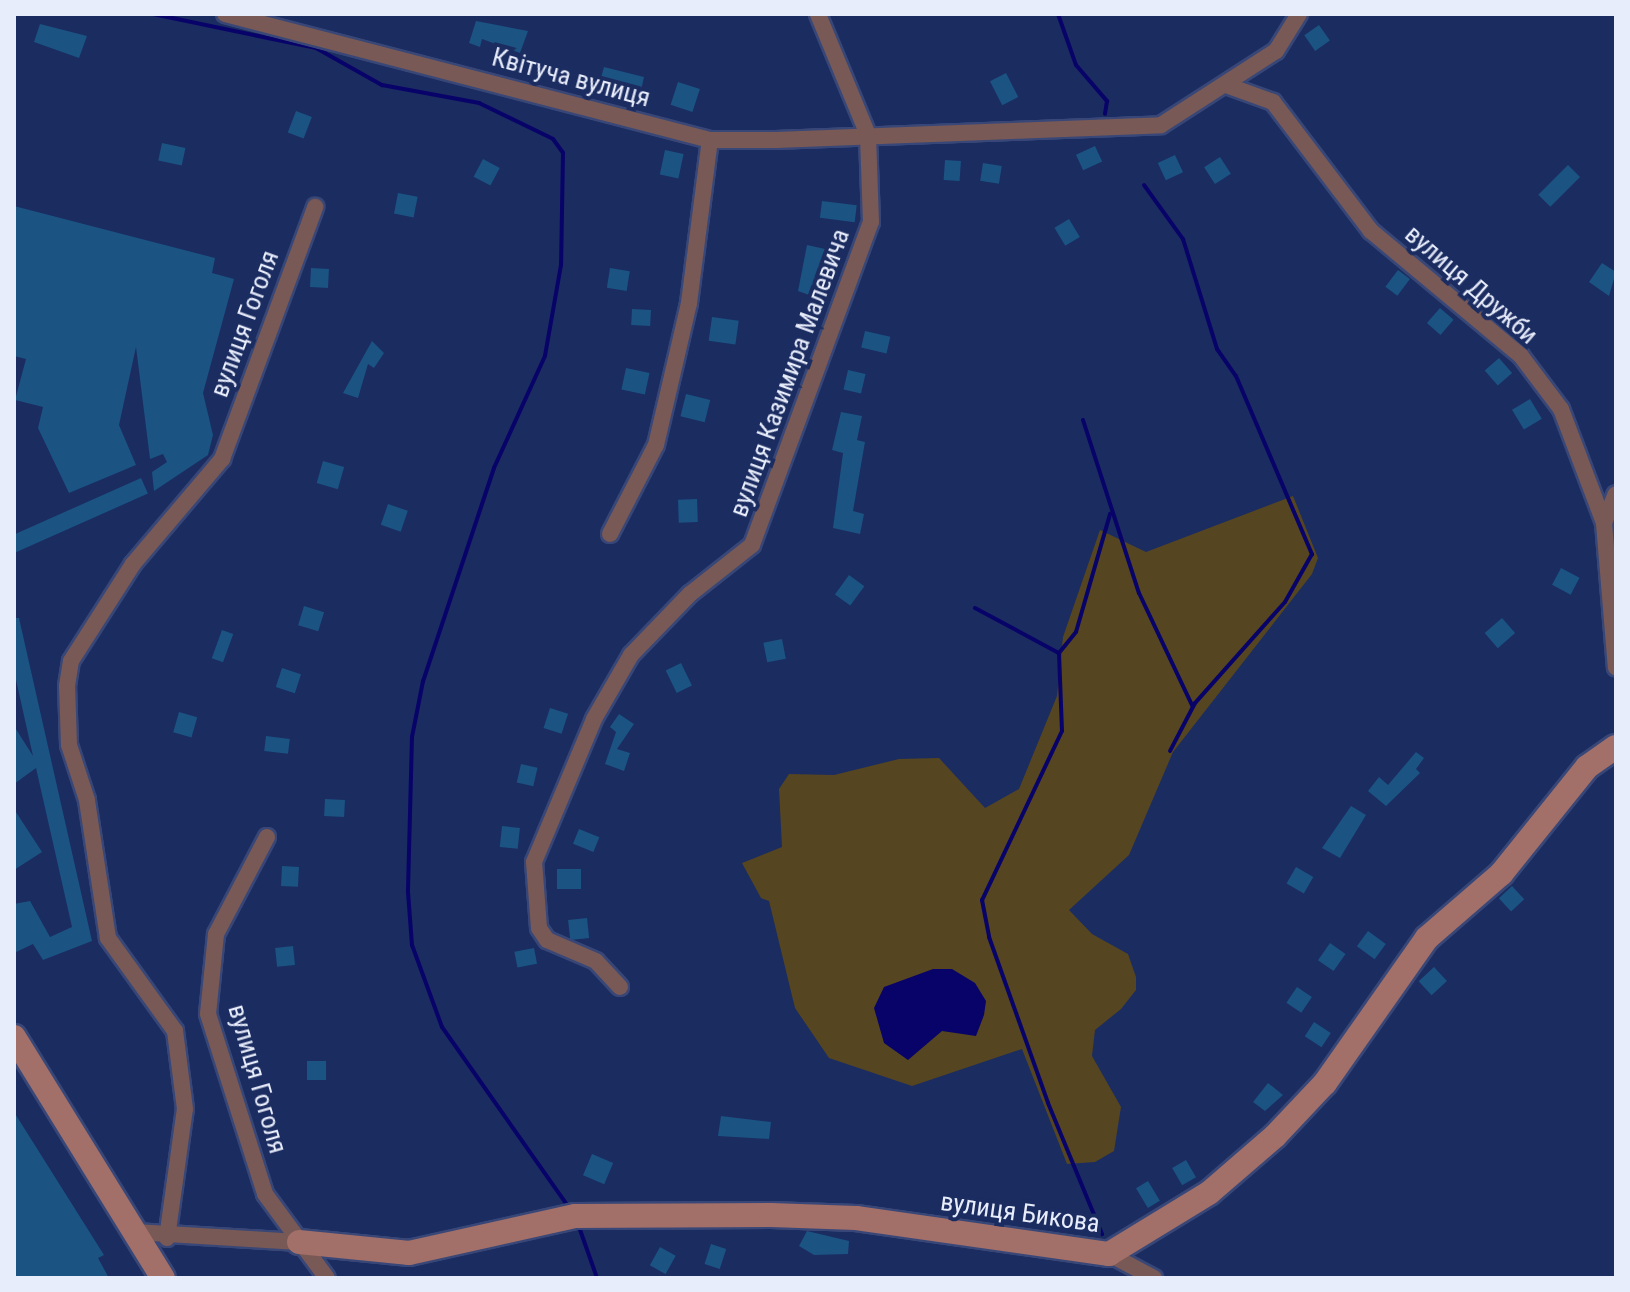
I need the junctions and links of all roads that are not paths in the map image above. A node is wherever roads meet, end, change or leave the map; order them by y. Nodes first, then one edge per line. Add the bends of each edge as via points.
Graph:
1 (225, 14) edge
2 (818, 14) edge
3 (1299, 14) edge
4 (269, 19) edge
5 (1226, 85) junction
6 (868, 135) junction
7 (710, 140) junction
8 (315, 207) dead end
9 (1616, 494) edge
10 (1604, 523) junction
11 (610, 534) dead end
12 (1616, 668) edge
13 (1616, 747) edge
14 (267, 837) dead end
15 (620, 987) dead end
16 (14, 1037) edge
17 (135, 1232) junction
18 (167, 1238) junction
19 (299, 1242) junction
20 (1111, 1266) edge
21 (163, 1278) edge
22 (327, 1278) edge
23 (1154, 1278) edge

1 - 4 street, Квітуча вулиця
2 - 6 street
3 - 5 street, Квітуча вулиця via 1276,51
4 - 7 street, Квітуча вулиця
5 - 6 street, Квітуча вулиця via 1161,125
5 - 10 street, вулиця Дружби via 1273,102 1371,231 1521,356 1561,409
6 - 7 street, Квітуча вулиця
6 - 15 street, вулиця Казимира Малевича via 871,222 752,545 690,594 631,655 594,719 534,862 539,928 547,940 596,961
7 - 11 street via 689,303 656,445
8 - 18 street, вулиця Гоголя via 222,459 125,576 71,661 65,706 108,938 175,1031 185,1109
9 - 10 street
10 - 12 street, вулиця Дружби
13 - 20 street, вулиця Бикова via 1587,767 1501,874 1427,938 1325,1083 1275,1136
14 - 19 street, вулиця Гоголя via 216,934 208,1014 265,1194
16 - 17 street
17 - 18 street
17 - 21 street
18 - 19 street
19 - 20 street, вулиця Бикова via 409,1253 575,1216 771,1215 856,1218
19 - 22 street, вулиця Гоголя
20 - 23 street

